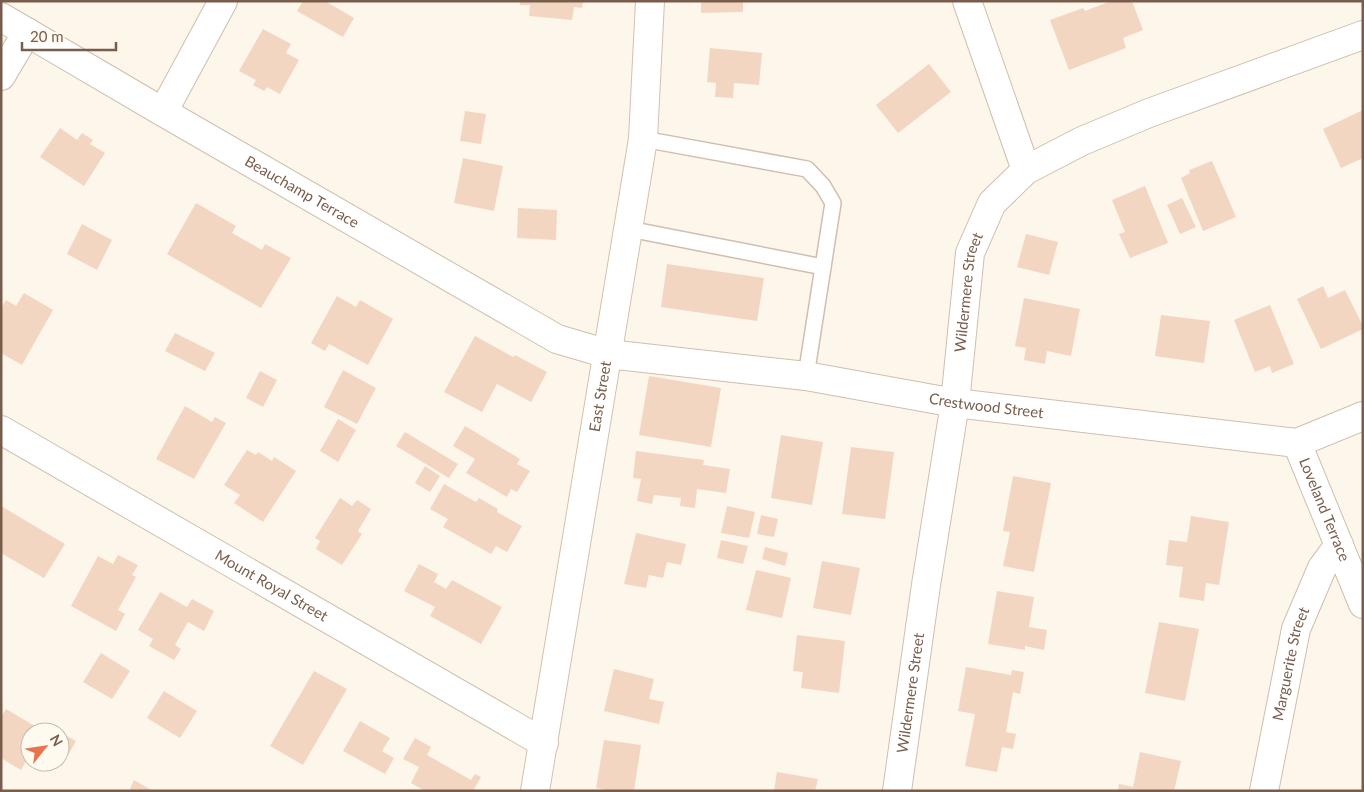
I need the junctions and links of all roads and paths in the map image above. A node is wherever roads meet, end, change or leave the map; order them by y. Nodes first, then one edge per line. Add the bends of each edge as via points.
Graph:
1 (223, 1) edge
2 (650, 1) edge
3 (967, 1) edge
4 (1, 17) edge
5 (27, 32) junction
6 (1363, 35) edge
7 (1, 76) edge
8 (163, 112) junction
9 (643, 139) junction
10 (1026, 170) junction
11 (629, 229) junction
12 (823, 267) junction
13 (608, 354) junction
14 (806, 376) junction
15 (955, 403) junction
16 (1363, 416) edge
17 (1, 430) edge
18 (1297, 443) junction
19 (1339, 545) junction
20 (1363, 604) edge
21 (544, 743) junction
22 (536, 791) edge
23 (897, 791) edge
24 (1264, 791) edge

1 - 8 street
2 - 9 street, East Street
3 - 10 street
4 - 5 street, Beauchamp Terrace
5 - 7 street
5 - 8 street, Beauchamp Terrace
6 - 10 street, Wildermere Street via 1149,113 1082,141
8 - 13 street, Beauchamp Terrace via 557,339
9 - 11 street, East Street
9 - 12 lane via 807,169 823,186 833,204
10 - 15 street, Wildermere Street via 992,203 970,253
11 - 12 lane
11 - 13 street, East Street
12 - 14 lane
13 - 14 street, Crestwood Street
13 - 21 street, East Street
14 - 15 street, Crestwood Street
15 - 18 street, Crestwood Street
15 - 23 street, Wildermere Street
16 - 18 street, Crestwood Street
17 - 21 street, Mount Royal Street
18 - 19 street, Loveland Terrace
19 - 20 street, Loveland Terrace
19 - 24 street, Marguerite Street via 1322,568 1296,629
21 - 22 street, East Street

